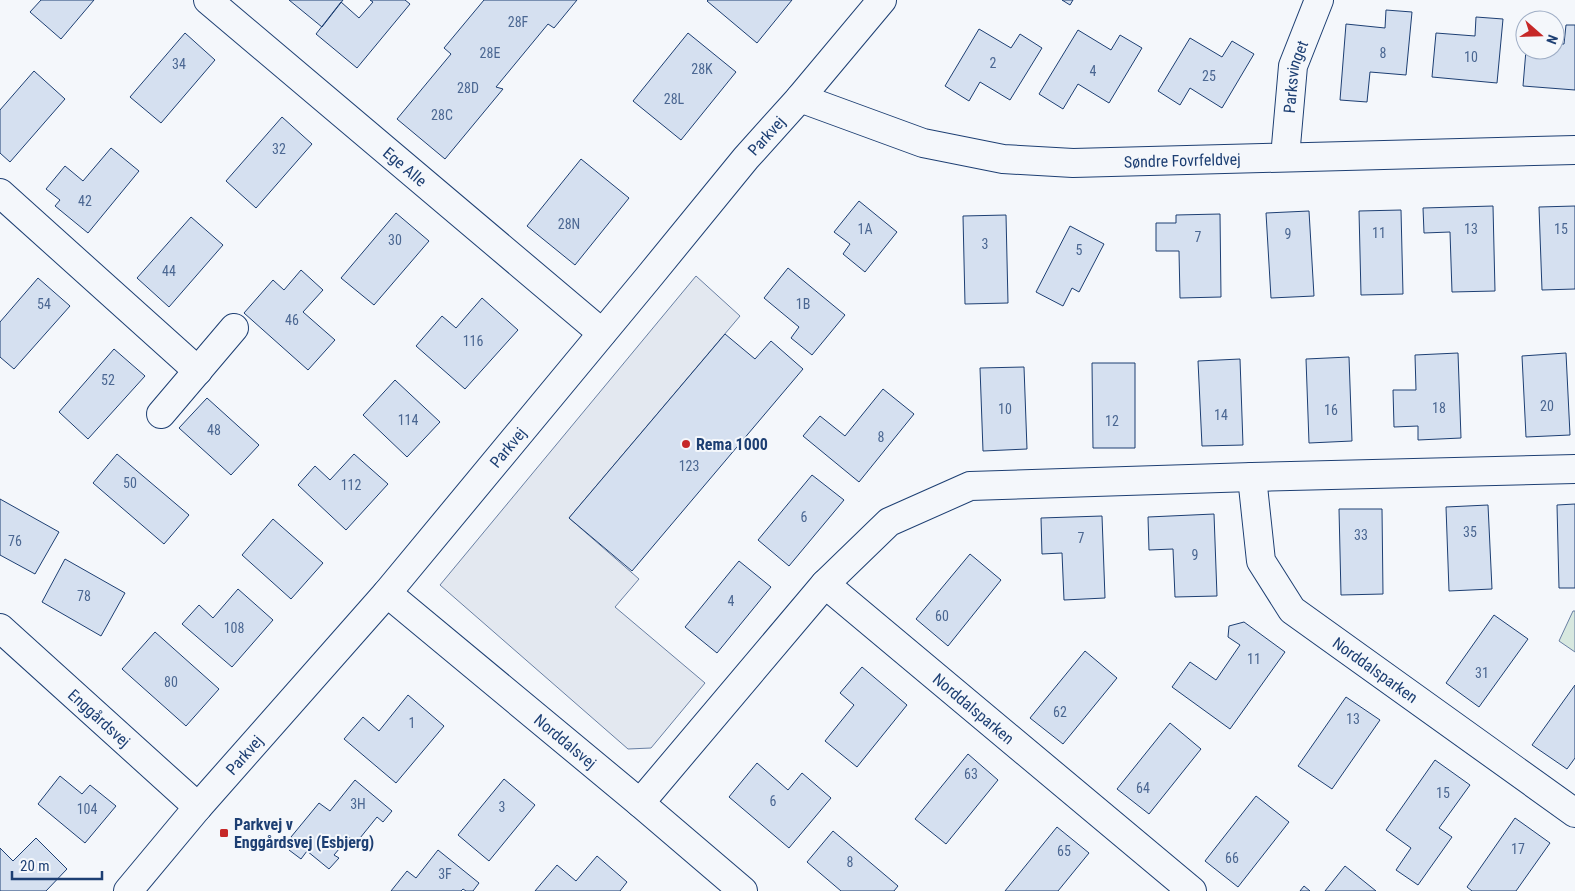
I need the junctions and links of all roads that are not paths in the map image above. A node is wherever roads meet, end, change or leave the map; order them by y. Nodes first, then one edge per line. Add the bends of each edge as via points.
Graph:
1 (208, 0) edge
2 (882, 0) edge
3 (1319, 0) edge
4 (800, 98) junction
5 (1575, 150) edge
6 (1285, 157) junction
7 (0, 193) edge
8 (234, 328) dead end
9 (602, 332) junction
10 (198, 371) junction
11 (160, 414) dead end
12 (1575, 469) edge
13 (1252, 477) junction
14 (825, 584) junction
15 (387, 594) junction
16 (0, 628) edge
17 (640, 803) junction
18 (198, 807) junction
19 (1575, 814) edge
20 (128, 891) edge
21 (743, 891) edge
22 (1192, 891) edge

1 - 9 street, Ege Alle
2 - 4 street, Parkvej
3 - 6 street, Parksvinget via 1293,66
4 - 6 street, Søndre Fovrfeldvej via 924,143 1003,159 1073,163
4 - 9 street, Parkvej
5 - 6 street, Søndre Fovrfeldvej
7 - 10 street
8 - 10 street
9 - 15 street, Parkvej
10 - 11 street
12 - 13 street
13 - 14 street via 970,486 889,522
13 - 19 street, Norddalsparken via 1261,561 1292,610
14 - 17 street
14 - 22 street, Norddalsparken
15 - 17 street, Norddalsvej
15 - 18 street, Parkvej
16 - 18 street, Enggårdsvej
17 - 21 street, Norddalsvej
18 - 20 street, Parkvej

